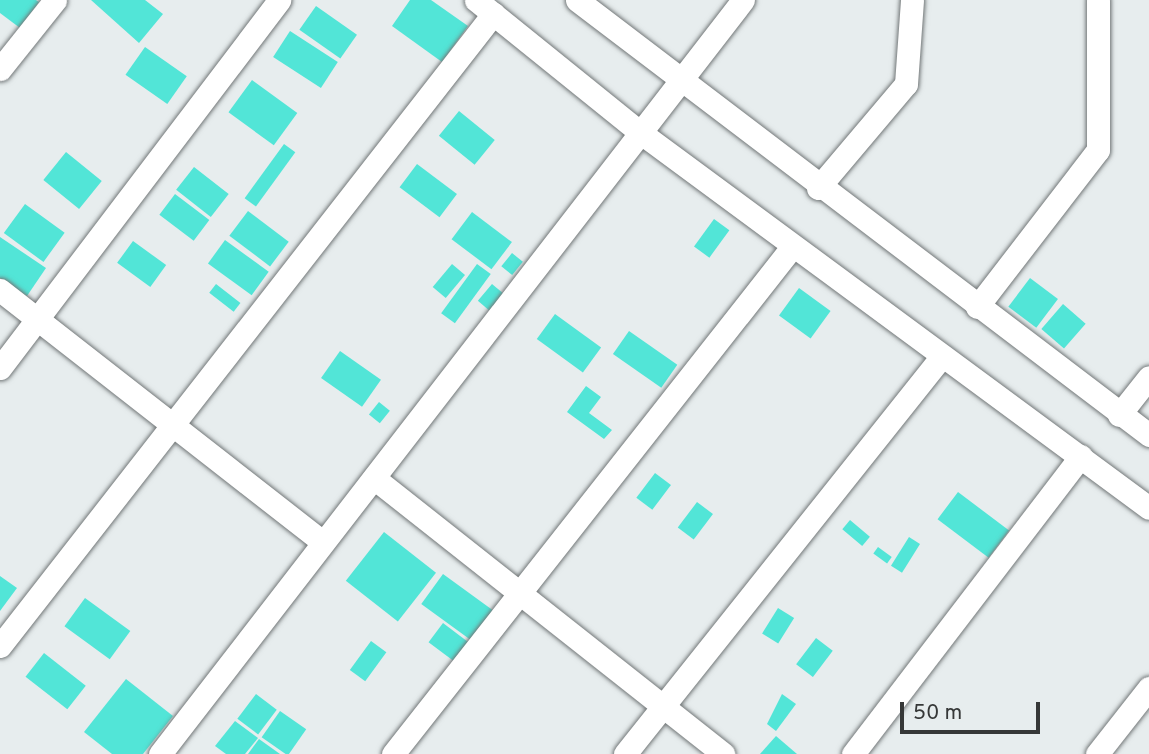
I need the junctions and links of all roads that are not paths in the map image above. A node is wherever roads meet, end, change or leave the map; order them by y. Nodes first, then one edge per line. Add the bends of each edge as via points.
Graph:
1 (55, 0) edge
2 (279, 0) edge
3 (577, 0) edge
4 (743, 0) edge
5 (912, 0) edge
6 (1098, 0) edge
7 (484, 7) edge
8 (0, 69) edge
9 (680, 81) junction
10 (641, 133) junction
11 (818, 188) junction
12 (792, 247) junction
13 (0, 290) edge
14 (977, 307) junction
15 (36, 318) junction
16 (943, 356) junction
17 (0, 368) edge
18 (1149, 377) edge
19 (1119, 415) junction
20 (175, 427) junction
21 (1149, 435) edge
22 (1081, 456) junction
23 (374, 478) junction
24 (1149, 508) edge
25 (322, 542) junction
26 (518, 596) junction
27 (0, 646) edge
28 (1149, 688) edge
29 (660, 706) junction
30 (160, 754) edge
31 (393, 754) edge
32 (625, 754) edge
33 (723, 754) edge
34 (853, 754) edge
35 (1097, 754) edge

1 - 8 street
2 - 15 street
3 - 9 street
4 - 9 street
5 - 11 street via 906,84
6 - 14 street via 1098,150
7 - 10 street
7 - 20 street
9 - 10 street
9 - 11 street
10 - 12 street
10 - 23 street
11 - 14 street
12 - 16 street
12 - 26 street
13 - 15 street
14 - 19 street
15 - 17 street
15 - 20 street
16 - 22 street
16 - 29 street
18 - 19 street
19 - 21 street
20 - 25 street
20 - 27 street
22 - 24 street
22 - 34 street
23 - 25 street
23 - 26 street
25 - 30 street
26 - 29 street
26 - 31 street
28 - 35 street
29 - 32 street
29 - 33 street

